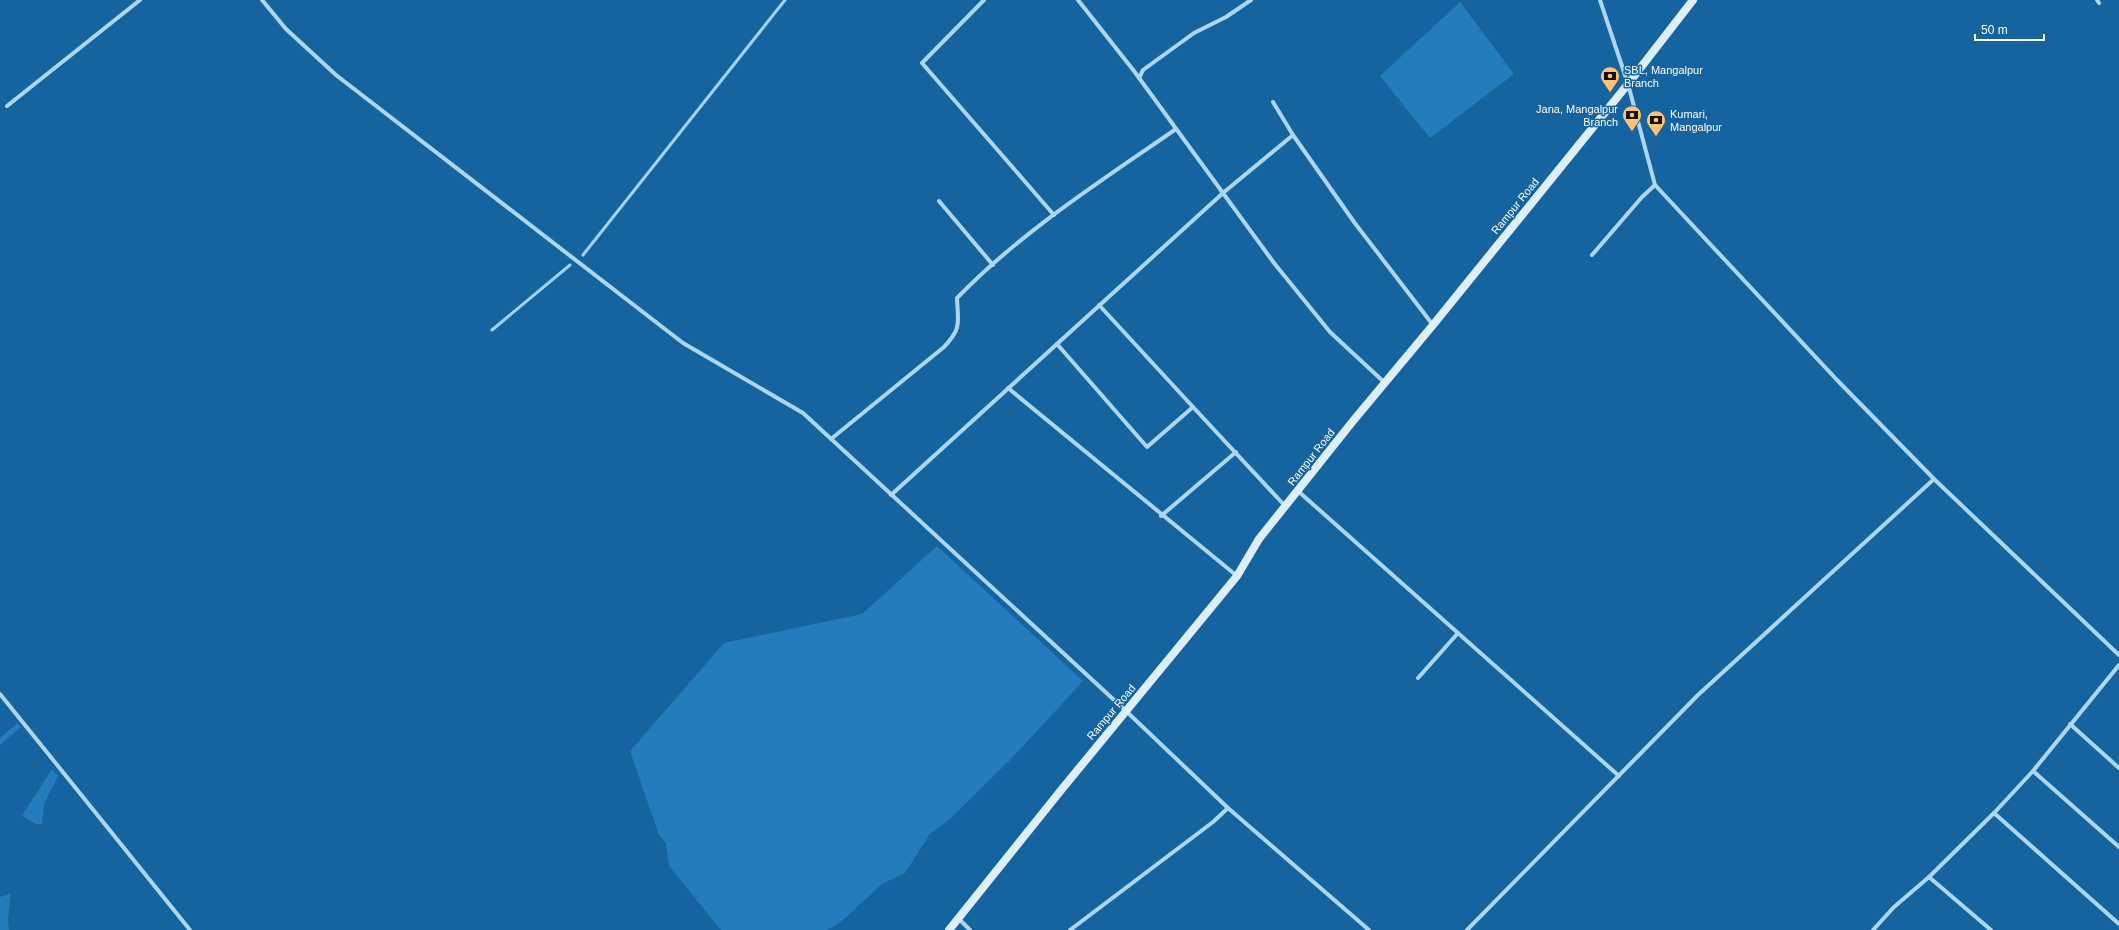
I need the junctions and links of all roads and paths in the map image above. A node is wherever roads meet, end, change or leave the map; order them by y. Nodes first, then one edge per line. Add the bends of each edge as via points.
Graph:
1 (140, 0) edge
2 (262, 0) edge
3 (984, 0) edge
4 (1078, 0) edge
5 (1251, 0) edge
6 (1600, 0) edge
7 (1693, 0) edge
8 (1139, 78) junction
9 (1628, 84) junction
10 (1273, 102) dead end
11 (7, 106) dead end
12 (1176, 129) junction
13 (1293, 135) junction
14 (1655, 186) junction
15 (1223, 193) junction
16 (939, 202) dead end
17 (1054, 215) junction
18 (1592, 255) dead end
19 (993, 265) junction
20 (1099, 305) junction
21 (1433, 325) junction
22 (1057, 344) junction
23 (1385, 383) junction
24 (1008, 388) junction
25 (1193, 407) junction
26 (831, 439) junction
27 (1236, 452) junction
28 (1934, 479) junction
29 (1298, 492) junction
30 (891, 495) junction
31 (1286, 507) junction
32 (1161, 516) junction
33 (1237, 576) junction
34 (1458, 633) junction
35 (2119, 655) edge
36 (2119, 665) edge
37 (1418, 678) dead end
38 (0, 694) edge
39 (1126, 711) junction
40 (2070, 724) junction
41 (2119, 768) edge
42 (2033, 771) junction
43 (1619, 776) junction
44 (1228, 808) junction
45 (1994, 813) junction
46 (2119, 847) edge
47 (1929, 877) junction
48 (959, 919) junction
49 (2119, 924) edge
50 (190, 930) edge
51 (949, 930) edge
52 (970, 930) edge
53 (1070, 930) edge
54 (1369, 930) edge
55 (1468, 930) edge
56 (1873, 930) edge
57 (1991, 930) edge

1 - 11 street
2 - 26 street via 286,29 342,80 683,343 803,413
3 - 17 street via 922,62
4 - 8 street
5 - 8 street via 1226,17 1194,33 1143,70
6 - 9 street
7 - 9 main road, Rampur Road
8 - 12 street
9 - 14 street
9 - 21 main road, Rampur Road
10 - 13 street
12 - 15 street
12 - 17 street
13 - 15 street
13 - 21 street via 1354,222
14 - 18 street via 1642,197
14 - 28 street
15 - 20 street
15 - 23 street via 1274,263 1330,332
16 - 19 street
17 - 19 street
19 - 26 street via 957,298 958,328 955,336
20 - 22 street
20 - 25 street
21 - 23 main road, Rampur Road
22 - 24 street
22 - 25 street via 1147,447
23 - 29 main road, Rampur Road
24 - 30 street
24 - 32 street
25 - 27 street
26 - 30 street
27 - 31 street
27 - 32 street
28 - 35 street
28 - 43 street via 1717,677
29 - 31 main road, Rampur Road
29 - 34 street
30 - 39 street
31 - 33 main road, Rampur Road via 1259,539
32 - 33 street
33 - 39 main road, Rampur Road
34 - 37 street
34 - 43 street
36 - 40 street
38 - 50 street
39 - 44 street
39 - 48 main road, Rampur Road
40 - 41 street
40 - 42 street
42 - 45 street
42 - 46 street
43 - 55 street
44 - 53 street
44 - 54 street
45 - 47 street
45 - 49 street
47 - 56 street via 1894,907
47 - 57 street
48 - 51 main road, Rampur Road
48 - 52 street

